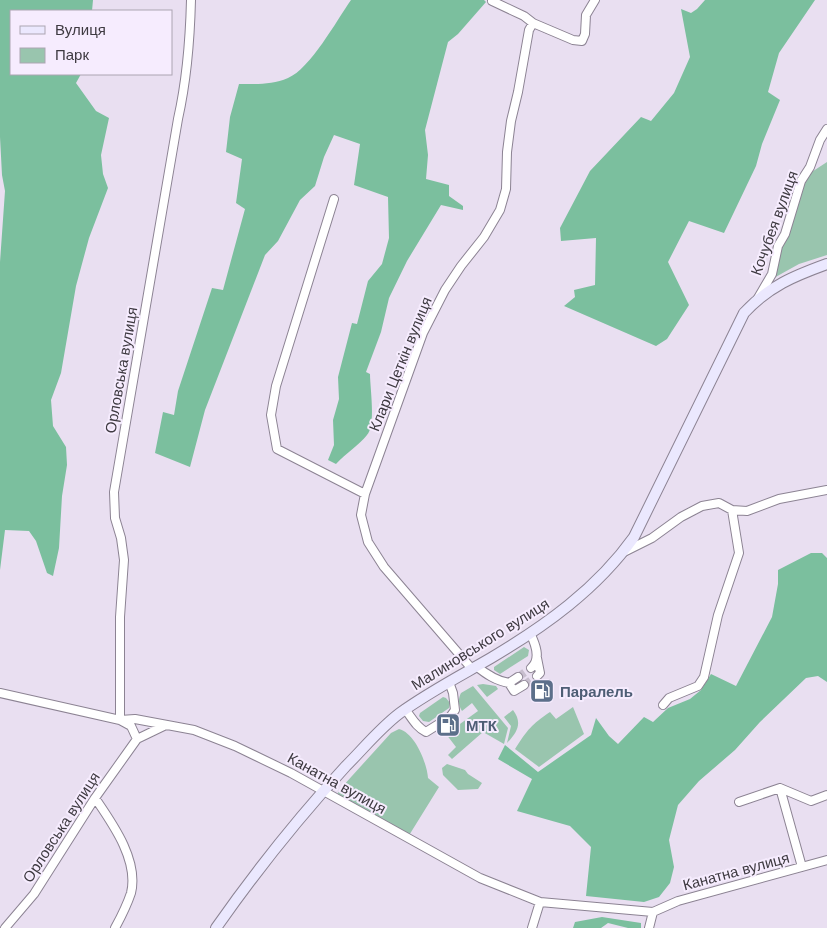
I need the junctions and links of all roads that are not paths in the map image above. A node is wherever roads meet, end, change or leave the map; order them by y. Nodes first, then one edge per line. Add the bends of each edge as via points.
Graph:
1 (192, 0) edge
2 (595, 0) edge
3 (492, 1) edge
4 (533, 23) junction
5 (827, 129) edge
6 (334, 199) dead end
7 (827, 264) edge
8 (758, 298) junction
9 (827, 490) edge
10 (365, 494) junction
11 (732, 510) junction
12 (622, 553) junction
13 (530, 633) junction
14 (537, 655) junction
15 (474, 667) junction
16 (531, 668) tunnel mouth
17 (536, 676) dead end
18 (518, 677) tunnel mouth
19 (449, 682) junction
20 (509, 683) junction
21 (524, 685) tunnel mouth
22 (0, 694) edge
23 (663, 705) dead end
24 (406, 709) junction
25 (120, 720) junction
26 (166, 725) junction
27 (137, 739) junction
28 (780, 788) junction
29 (323, 791) junction
30 (827, 795) edge
31 (95, 798) junction
32 (738, 802) dead end
33 (827, 860) edge
34 (802, 867) junction
35 (540, 902) junction
36 (653, 912) junction
37 (5, 928) edge
38 (116, 928) edge
39 (216, 928) edge
40 (532, 928) edge
41 (649, 928) edge

1 - 25 street, Орловська вулиця via 185,86 114,492 115,518 122,538 124,560 120,617
2 - 4 street via 586,15 586,34 582,41
3 - 4 street
4 - 10 street, Клари Цеткін вулиця via 514,106 507,152 506,189 500,210 445,290 424,333
5 - 8 street, Кочубея вулиця via 801,181 785,234 778,246 772,274
6 - 10 street via 276,386 271,415 277,449
7 - 8 main road, Малиновського вулиця via 796,275
8 - 12 main road, Малиновського вулиця via 744,312 634,537
9 - 11 street via 779,500 747,511
10 - 15 street, Клари Цеткін вулиця via 361,515 368,542 384,567
11 - 12 street via 719,503 702,506
11 - 23 street via 739,553 718,615 704,677 698,686 669,698
12 - 13 main road, Малиновського вулиця via 559,614
13 - 14 street
13 - 15 main road, Малиновського вулиця
14 - 16 street
14 - 17 street via 540,673
15 - 19 main road, Малиновського вулиця
15 - 20 street, Клари Цеткін вулиця
18 - 20 street
19 - 24 main road, Малиновського вулиця
19 - 24 street via 455,710 442,722 426,732 420,729
20 - 21 street, Клари Цеткін вулиця via 514,691
22 - 25 street, Канатна вулиця
24 - 29 main road, Малиновського вулиця via 382,728
25 - 26 street, Канатна вулиця via 135,719
25 - 27 street via 131,726
26 - 27 street, Орловська вулиця
26 - 29 street, Канатна вулиця via 194,730 235,746 272,762
27 - 31 street, Орловська вулиця
28 - 30 street via 811,801
28 - 32 street
28 - 34 street
29 - 35 street, Канатна вулиця via 480,878
29 - 39 main road, Малиновського вулиця via 248,882
31 - 37 street, Орловська вулиця via 34,894
31 - 38 street via 127,852 133,878 131,893
33 - 34 street, Канатна вулиця
34 - 36 street, Канатна вулиця via 678,900
35 - 36 street, Канатна вулиця
35 - 40 street
36 - 41 street

